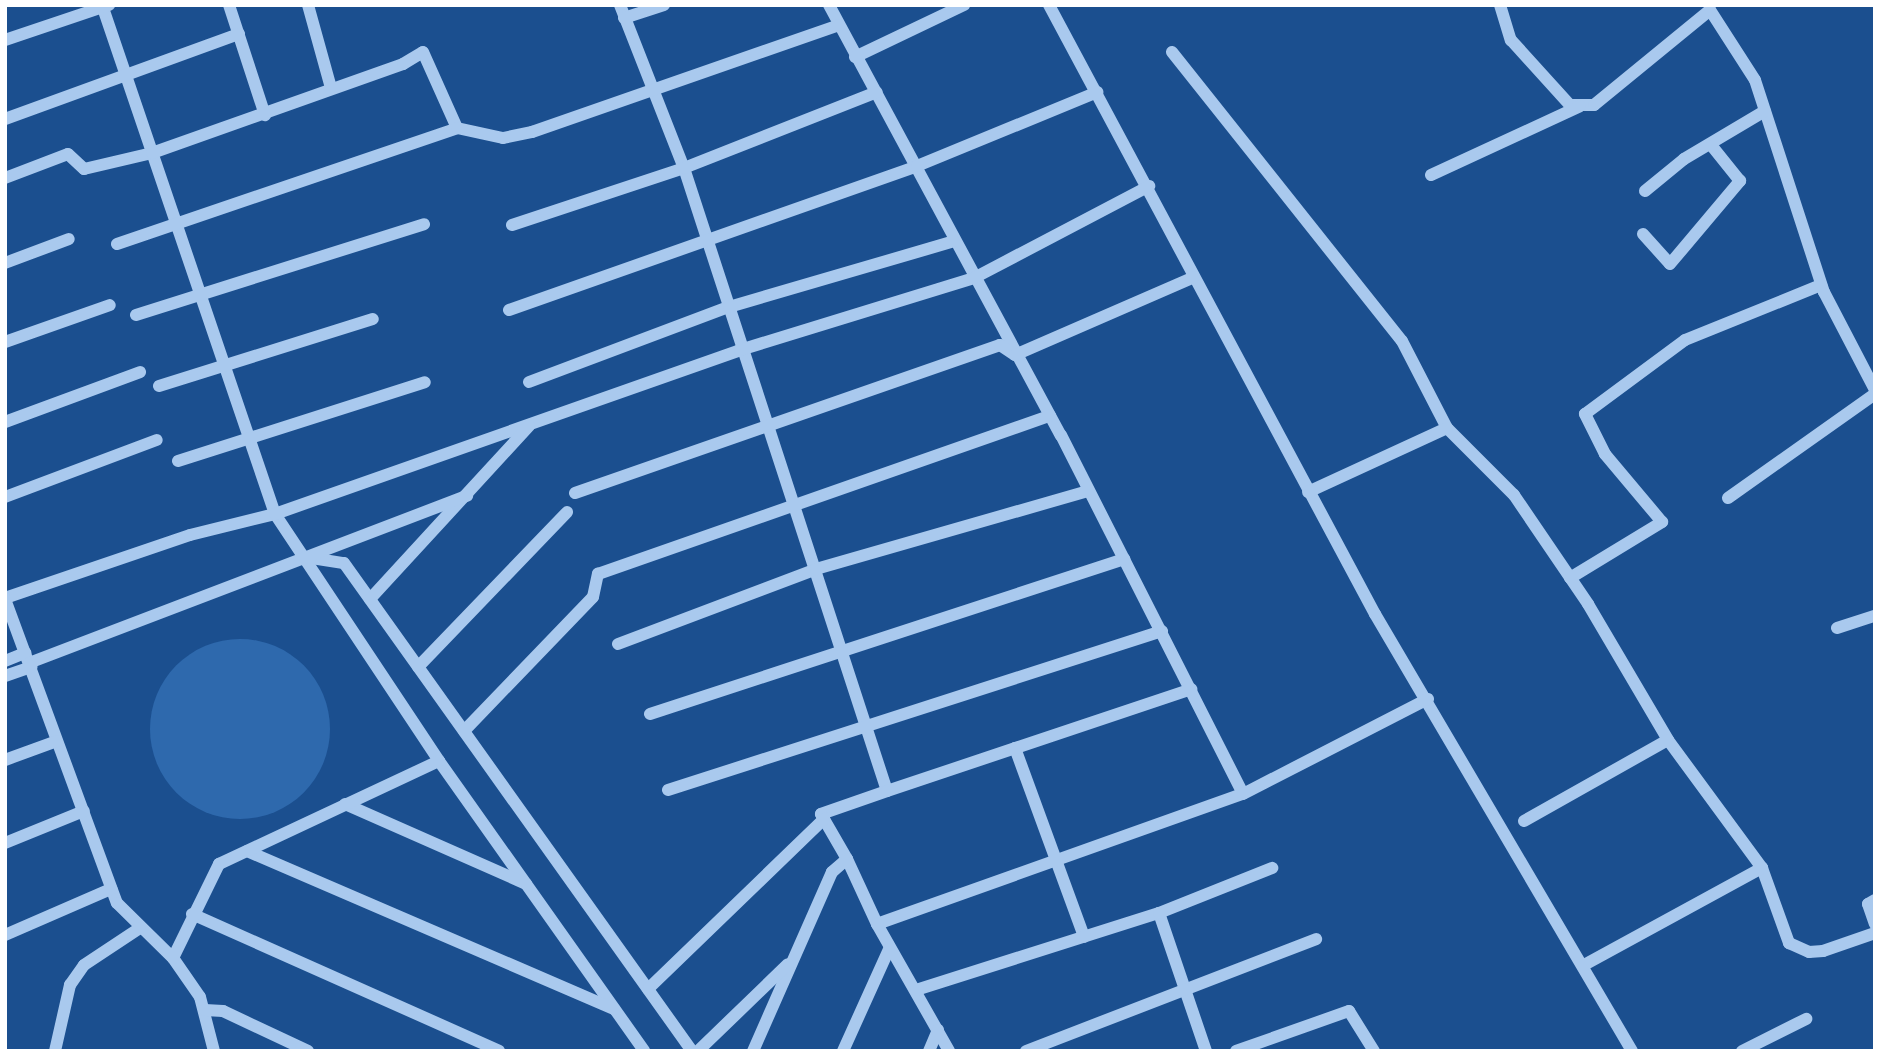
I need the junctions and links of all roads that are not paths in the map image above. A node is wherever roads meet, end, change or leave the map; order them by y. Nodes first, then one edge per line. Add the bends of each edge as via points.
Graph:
1 (229, 5) edge
2 (307, 5) edge
3 (664, 5) edge
4 (829, 5) edge
5 (964, 5) edge
6 (1049, 5) edge
7 (1500, 5) edge
8 (105, 6) edge
9 (1708, 8) edge
10 (622, 12) edge
11 (839, 25) junction
12 (239, 34) junction
13 (5, 40) edge
14 (1172, 52) dead end
15 (855, 57) junction
16 (127, 75) junction
17 (331, 88) junction
18 (652, 90) junction
19 (877, 92) junction
20 (1097, 92) junction
21 (1583, 105) junction
22 (1765, 111) junction
23 (265, 115) junction
24 (5, 119) edge
25 (457, 128) junction
26 (1712, 146) junction
27 (152, 153) junction
28 (917, 166) junction
29 (684, 168) junction
30 (1431, 175) dead end
31 (5, 178) edge
32 (1149, 186) junction
33 (1645, 191) dead end
34 (174, 223) junction
35 (424, 223) dead end
36 (512, 225) dead end
37 (1643, 234) dead end
38 (69, 239) dead end
39 (708, 241) junction
40 (954, 241) junction
41 (117, 244) dead end
42 (5, 263) edge
43 (1194, 277) junction
44 (974, 278) junction
45 (1821, 285) junction
46 (198, 294) junction
47 (110, 305) dead end
48 (729, 307) junction
49 (509, 310) dead end
50 (136, 315) dead end
51 (373, 318) dead end
52 (5, 342) edge
53 (740, 350) junction
54 (1015, 355) junction
55 (224, 365) junction
56 (140, 372) dead end
57 (425, 382) dead end
58 (529, 382) dead end
59 (159, 386) dead end
60 (1875, 392) edge
61 (1050, 416) junction
62 (5, 422) edge
63 (766, 423) junction
64 (529, 426) junction
65 (1447, 428) junction
66 (252, 438) junction
67 (157, 440) dead end
68 (178, 461) dead end
69 (1088, 491) junction
70 (1308, 492) junction
71 (575, 493) dead end
72 (467, 496) junction
73 (5, 497) edge
74 (1728, 498) dead end
75 (790, 502) junction
76 (567, 512) dead end
77 (275, 514) junction
78 (305, 557) junction
79 (1124, 559) junction
80 (816, 569) junction
81 (1570, 578) junction
82 (5, 598) edge
83 (370, 599) junction
84 (1875, 616) edge
85 (1837, 628) dead end
86 (1162, 631) junction
87 (618, 644) dead end
88 (842, 648) junction
89 (5, 661) edge
90 (28, 661) junction
91 (418, 667) junction
92 (5, 676) edge
93 (1191, 688) junction
94 (1427, 699) junction
95 (650, 714) dead end
96 (865, 728) junction
97 (464, 731) junction
98 (1668, 740) junction
99 (57, 741) junction
100 (1015, 748) junction
101 (5, 760) edge
102 (439, 761) junction
103 (668, 790) dead end
104 (887, 791) junction
105 (1243, 794) junction
106 (345, 804) junction
107 (84, 811) junction
108 (824, 819) junction
109 (1524, 821) dead end
110 (5, 843) edge
111 (247, 851) junction
112 (847, 859) junction
113 (1053, 865) junction
114 (1272, 868) dead end
115 (1762, 868) junction
116 (526, 884) junction
117 (111, 889) junction
118 (1875, 900) edge
119 (1159, 913) junction
120 (192, 914) junction
121 (1875, 924) edge
122 (877, 925) junction
123 (139, 928) junction
124 (1875, 933) edge
125 (5, 935) edge
126 (1084, 937) junction
127 (1316, 940) dead end
128 (889, 949) junction
129 (173, 958) junction
130 (794, 959) junction
131 (1584, 965) junction
132 (648, 989) junction
133 (1182, 989) junction
134 (916, 990) junction
135 (614, 1009) junction
136 (205, 1010) junction
137 (1806, 1019) dead end
138 (938, 1030) junction
139 (55, 1051) edge
140 (214, 1051) edge
141 (308, 1051) edge
142 (499, 1051) edge
143 (644, 1051) edge
144 (692, 1051) edge
145 (698, 1051) edge
146 (753, 1051) edge
147 (843, 1051) edge
148 (929, 1051) edge
149 (949, 1051) edge
150 (1026, 1051) edge
151 (1206, 1051) edge
152 (1236, 1051) edge
153 (1374, 1051) edge
154 (1632, 1051) edge
155 (1742, 1051) edge

1 - 12 street
2 - 17 street
3 - 10 street
4 - 11 street
5 - 15 street
6 - 20 street
7 - 21 street via 1511,40 1570,105
8 - 13 street
8 - 16 street
9 - 21 street via 1594,105
9 - 22 street via 1755,80
10 - 18 street
11 - 15 street
11 - 18 street
12 - 16 street
12 - 23 street
14 - 65 street via 1402,341
15 - 19 street
16 - 24 street
16 - 27 street
17 - 23 street
17 - 25 street via 403,65 423,52
18 - 25 street via 503,138
18 - 29 street
19 - 28 street
19 - 29 street
20 - 28 street
20 - 32 street
21 - 30 street
22 - 26 street
22 - 45 street
23 - 27 street
25 - 34 street
26 - 33 street via 1684,159
26 - 37 street via 1740,181 1670,264
27 - 31 street via 84,169 68,154
27 - 34 street
28 - 39 street
28 - 40 street
29 - 36 street
29 - 39 street
32 - 43 street
32 - 44 street
34 - 41 street
34 - 46 street
35 - 46 street
38 - 42 street
39 - 48 street
39 - 49 street
40 - 44 street
40 - 48 street
43 - 54 street
43 - 70 street
44 - 53 street
44 - 54 street
45 - 60 street
45 - 81 street via 1685,341 1585,414 1605,454 1662,522
46 - 50 street
46 - 55 street
47 - 52 street
48 - 53 street
48 - 58 street
51 - 55 street
53 - 63 street
53 - 64 street
54 - 61 street
54 - 63 street via 1000,345
55 - 59 street
55 - 66 street
56 - 62 street
57 - 66 street
60 - 74 street
61 - 69 street
61 - 75 street
63 - 71 street
63 - 75 street
64 - 72 street
64 - 77 street
65 - 70 street
65 - 81 street via 1514,495
66 - 68 street
66 - 77 street
67 - 73 street
69 - 79 street
69 - 80 street
70 - 94 street
72 - 78 street
72 - 83 street
75 - 80 street
75 - 97 street via 598,574 593,597
76 - 91 street
77 - 78 street
77 - 82 street via 190,535
78 - 83 street via 344,563
78 - 90 street
78 - 102 street
79 - 86 street
79 - 88 street
80 - 87 street
80 - 88 street
81 - 98 street
82 - 90 street
83 - 91 street
84 - 85 street
86 - 93 street
86 - 96 street
88 - 95 street
88 - 96 street
89 - 90 street
90 - 92 street
90 - 99 street
91 - 97 street
93 - 100 street
93 - 105 street
94 - 105 street
94 - 131 street
96 - 103 street
96 - 104 street
97 - 132 street
98 - 109 street
98 - 115 street
99 - 101 street
99 - 107 street
100 - 104 street
100 - 113 street
102 - 106 street
102 - 116 street
104 - 108 street via 821,814
105 - 113 street
106 - 111 street
106 - 116 street
107 - 110 street
107 - 117 street
108 - 112 street
108 - 132 street
111 - 120 street via 213,869
111 - 135 street
112 - 122 street
112 - 130 street via 832,872
113 - 122 street
113 - 126 street
114 - 119 street
115 - 124 street via 1788,943 1809,953
115 - 131 street
116 - 135 street
117 - 123 street
117 - 125 street
118 - 121 street via 1868,904
119 - 126 street
119 - 133 street
120 - 129 street
120 - 142 street
122 - 128 street
123 - 129 street
123 - 139 street via 83,965 71,985
126 - 134 street
127 - 133 street
128 - 134 street
128 - 147 street
129 - 136 street
130 - 145 street
130 - 146 street
131 - 154 street
132 - 144 street
133 - 150 street
133 - 151 street
134 - 138 street
135 - 143 street
136 - 140 street
136 - 141 street via 223,1011
137 - 155 street
138 - 148 street
138 - 149 street
152 - 153 street via 1349,1011

